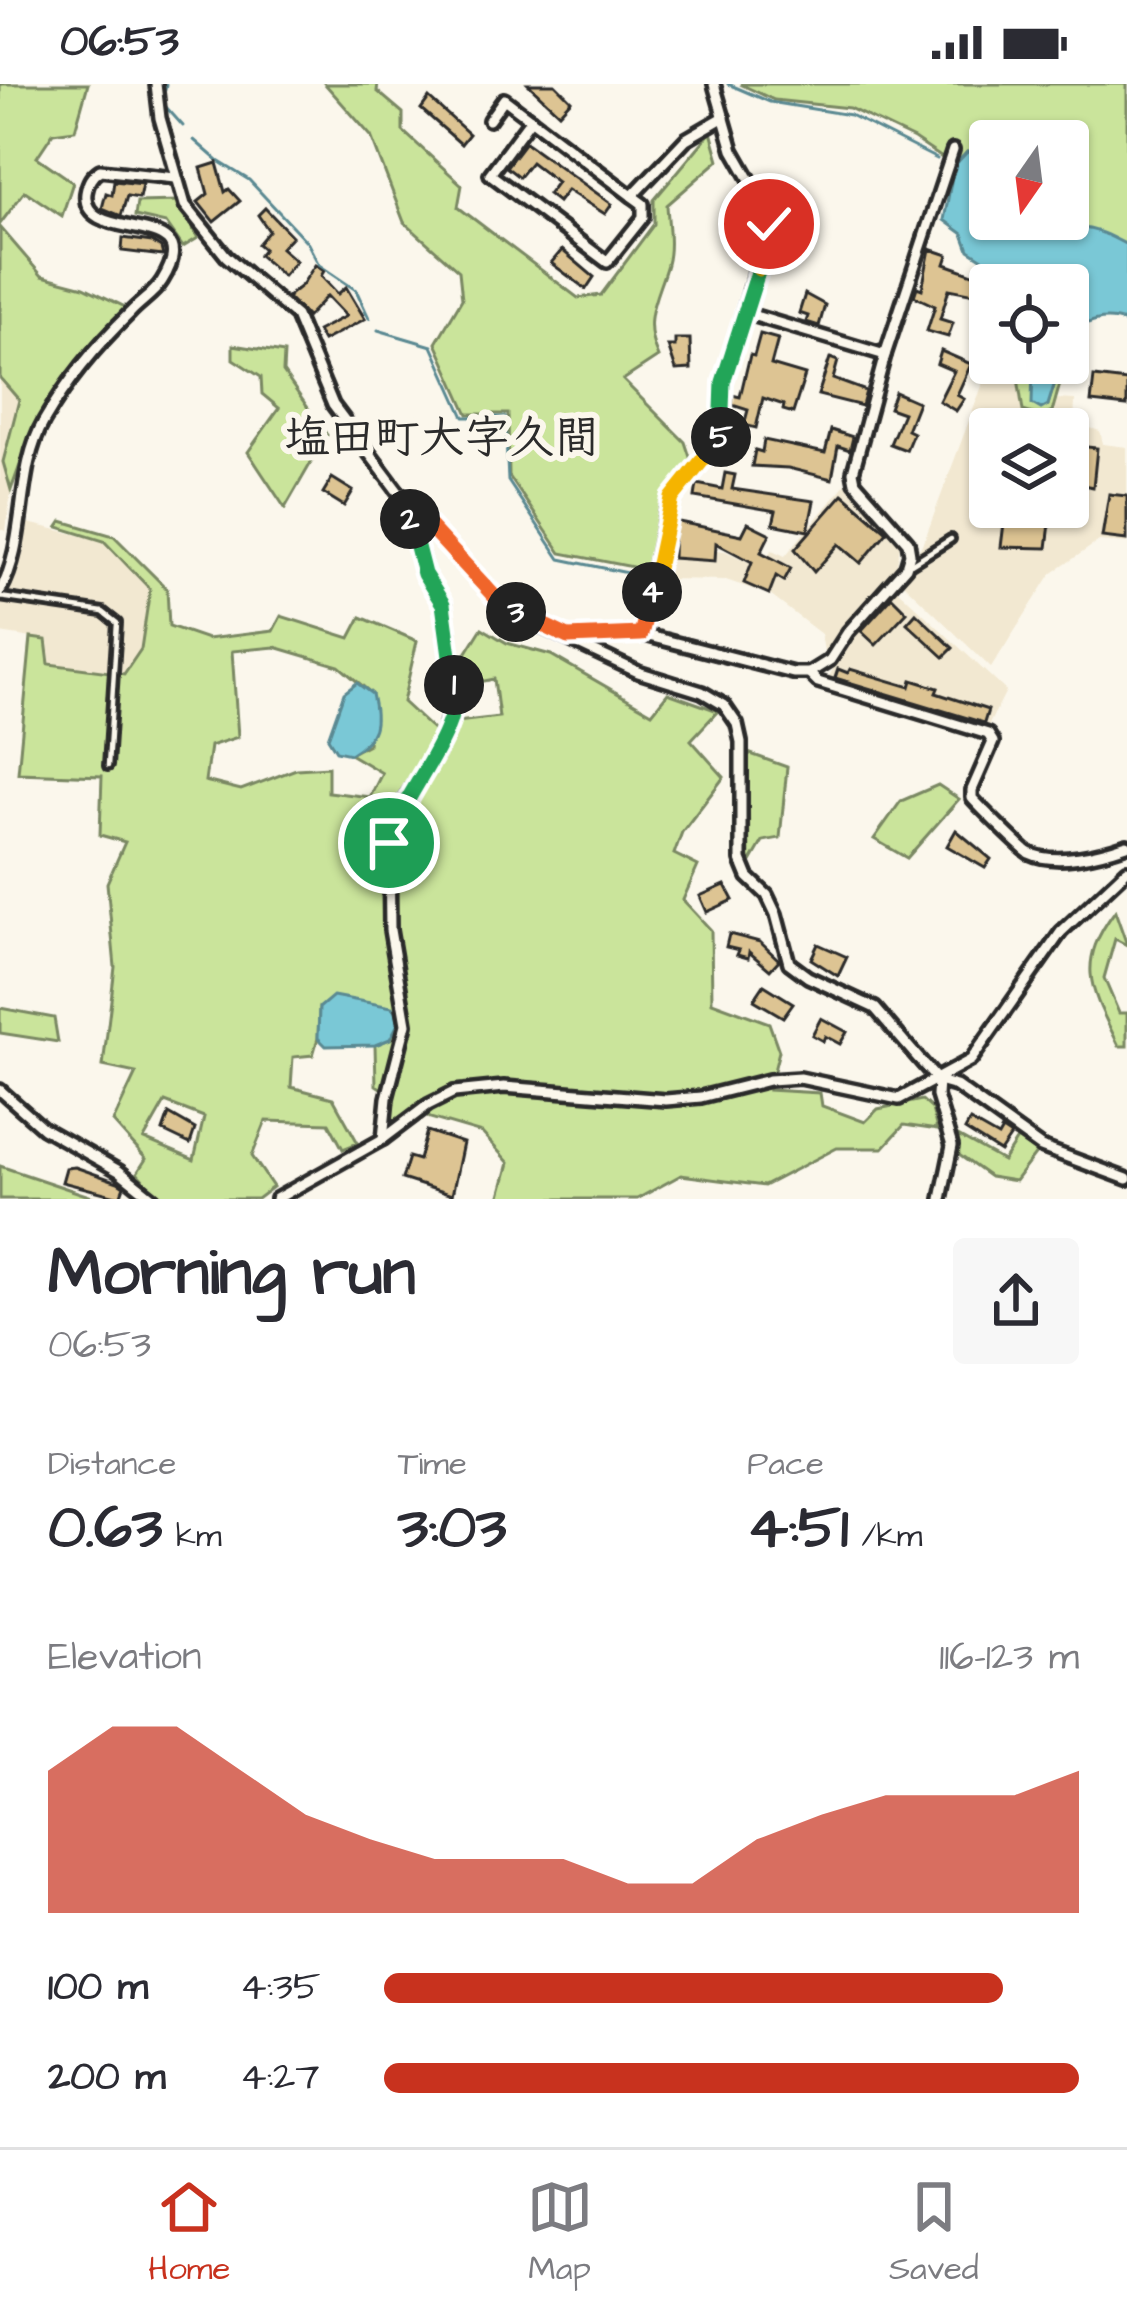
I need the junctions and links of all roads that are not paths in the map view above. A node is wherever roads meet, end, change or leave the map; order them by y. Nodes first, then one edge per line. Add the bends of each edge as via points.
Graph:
1 (156, 84) edge
2 (714, 84) edge
3 (724, 117) junction
4 (531, 119) junction
5 (488, 120) dead end
6 (953, 150) dead end
7 (175, 178) junction
8 (632, 196) junction
9 (745, 313) junction
10 (885, 355) junction
11 (406, 501) junction
12 (951, 539) dead end
13 (906, 567) junction
14 (0, 594) edge
15 (641, 634) junction
16 (568, 637) junction
17 (809, 673) junction
18 (108, 766) dead end
19 (1127, 845) edge
20 (1127, 871) edge
21 (938, 1081) junction
22 (0, 1090) edge
23 (383, 1139) junction
24 (1127, 1179) edge
25 (154, 1199) edge
26 (276, 1199) edge
27 (941, 1199) edge

1 - 7 street
2 - 3 street
3 - 8 street via 686,140
3 - 9 street via 769,224
4 - 5 street via 504,99
4 - 8 street
4 - 8 street via 490,174 607,262 643,217 643,204
6 - 10 street
7 - 11 street via 202,229 296,316 333,405
7 - 14 street via 100,170 86,189 92,213 164,236 171,257 156,290 95,351 43,422
9 - 10 street
9 - 15 street via 723,382 722,436 667,510
10 - 13 street via 853,472 908,542
11 - 16 street via 494,596
11 - 23 street via 424,574 443,604 455,698 436,755 408,794 389,843 390,930 406,1024
12 - 13 lane
13 - 17 street via 830,660
14 - 18 lane via 103,611 117,623
15 - 16 street
15 - 17 street
16 - 21 street via 724,705 741,742 741,860 776,914 789,963 875,1009
17 - 19 street via 988,734 993,742 973,798 1027,853 1100,854
20 - 21 street via 1061,932 971,1060
21 - 23 street via 899,1099 800,1078 666,1100 478,1088 428,1105
21 - 24 street via 1041,1147
21 - 27 street via 952,1146
22 - 25 street via 43,1128
23 - 26 street

